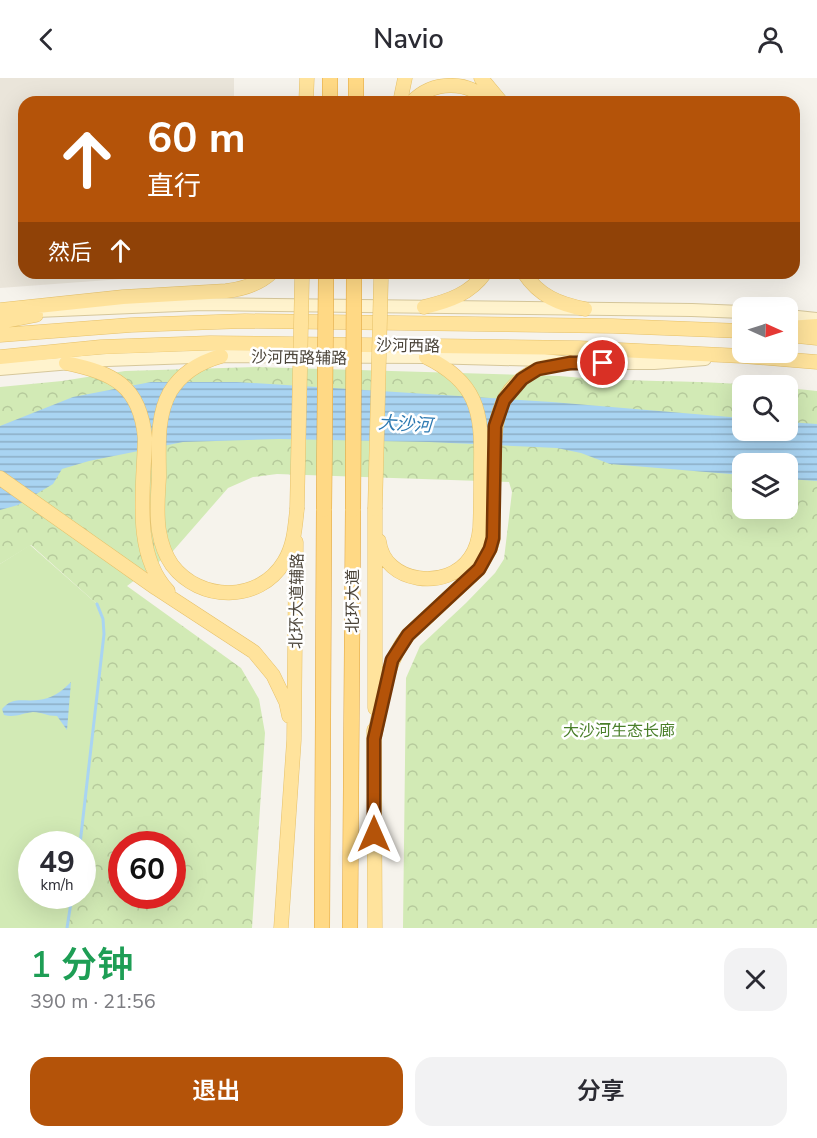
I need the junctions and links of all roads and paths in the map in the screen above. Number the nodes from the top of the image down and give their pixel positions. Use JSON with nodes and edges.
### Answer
{"nodes":[{"id":1,"x":307,"y":78,"type":"edge"},
{"id":2,"x":330,"y":78,"type":"edge"},
{"id":3,"x":356,"y":78,"type":"edge"},
{"id":4,"x":405,"y":78,"type":"edge"},
{"id":5,"x":481,"y":78,"type":"edge"},
{"id":6,"x":306,"y":96,"type":"edge"},
{"id":7,"x":330,"y":96,"type":"edge"},
{"id":8,"x":356,"y":96,"type":"edge"},
{"id":9,"x":401,"y":96,"type":"edge"},
{"id":10,"x":419,"y":96,"type":"edge"},
{"id":11,"x":480,"y":96,"type":"edge"},
{"id":12,"x":496,"y":96,"type":"edge"},
{"id":13,"x":262,"y":279,"type":"edge"},
{"id":14,"x":302,"y":279,"type":"edge"},
{"id":15,"x":326,"y":279,"type":"edge"},
{"id":16,"x":354,"y":279,"type":"edge"},
{"id":17,"x":381,"y":279,"type":"edge"},
{"id":18,"x":480,"y":279,"type":"edge"},
{"id":19,"x":529,"y":279,"type":"edge"},
{"id":20,"x":424,"y":308,"type":"junction"},
{"id":21,"x":585,"y":309,"type":"junction"},
{"id":22,"x":61,"y":311,"type":"joint"},
{"id":23,"x":732,"y":312,"type":"edge"},
{"id":24,"x":3,"y":316,"type":"edge"},
{"id":25,"x":798,"y":317,"type":"edge"},
{"id":26,"x":817,"y":319,"type":"edge"},
{"id":27,"x":817,"y":326,"type":"edge"},
{"id":28,"x":798,"y":327,"type":"edge"},
{"id":29,"x":732,"y":331,"type":"edge"},
{"id":30,"x":0,"y":335,"type":"edge"},
{"id":31,"x":798,"y":336,"type":"edge"},
{"id":32,"x":817,"y":338,"type":"edge"},
{"id":33,"x":221,"y":356,"type":"junction"},
{"id":34,"x":732,"y":356,"type":"edge"},
{"id":35,"x":0,"y":357,"type":"edge"},
{"id":36,"x":426,"y":357,"type":"junction"},
{"id":37,"x":732,"y":357,"type":"edge"},
{"id":38,"x":798,"y":360,"type":"edge"},
{"id":39,"x":817,"y":362,"type":"edge"},
{"id":40,"x":66,"y":363,"type":"junction"},
{"id":41,"x":570,"y":363,"type":"junction"},
{"id":42,"x":0,"y":369,"type":"edge"},
{"id":43,"x":0,"y":478,"type":"edge"},
{"id":44,"x":297,"y":509,"type":"junction"},
{"id":45,"x":375,"y":509,"type":"junction"},
{"id":46,"x":487,"y":528,"type":"junction"},
{"id":47,"x":184,"y":606,"type":"junction"},
{"id":48,"x":374,"y":739,"type":"junction"},
{"id":49,"x":294,"y":740,"type":"junction"},
{"id":50,"x":280,"y":928,"type":"edge"},
{"id":51,"x":322,"y":928,"type":"edge"},
{"id":52,"x":350,"y":928,"type":"edge"},
{"id":53,"x":375,"y":928,"type":"edge"}],
"edges":[{"from":1,"to":6,"type":"main road"},
{"from":2,"to":7,"type":"highway"},
{"from":3,"to":8,"type":"highway"},
{"from":4,"to":9,"type":"main road"},
{"from":5,"to":12,"type":"main road"},
{"from":10,"to":11,"type":"main road"},
{"from":13,"to":24,"type":"main road"},
{"from":14,"to":44,"type":"main road","name":"北环大道辅路","bridge":true},
{"from":15,"to":51,"type":"highway","name":"北环大道","bridge":true},
{"from":16,"to":52,"type":"highway","name":"北环大道","bridge":true},
{"from":17,"to":45,"type":"main road","bridge":true},
{"from":18,"to":20,"type":"main road"},
{"from":19,"to":21,"type":"main road"},
{"from":20,"to":21,"type":"main road"},
{"from":20,"to":22,"type":"main road"},
{"from":21,"to":23,"type":"main road"},
{"from":22,"to":24,"type":"main road"},
{"from":25,"to":26,"type":"main road"},
{"from":27,"to":28,"type":"main road"},
{"from":29,"to":30,"type":"main road","name":"沙河西路"},
{"from":31,"to":32,"type":"main road"},
{"from":33,"to":36,"type":"main road","name":"沙河西路辅路"},
{"from":33,"to":40,"type":"main road","name":"沙河西路辅路"},
{"from":33,"to":44,"type":"main road"},
{"from":34,"to":35,"type":"main road","name":"沙河西路"},
{"from":36,"to":41,"type":"main road","name":"沙河西路辅路"},
{"from":36,"to":46,"type":"main road"},
{"from":37,"to":41,"type":"main road","name":"沙河西路辅路"},
{"from":38,"to":39,"type":"main road","name":"沙河西路"},
{"from":40,"to":42,"type":"main road","name":"沙河西路辅路"},
{"from":40,"to":47,"type":"main road"},
{"from":41,"to":46,"type":"main road"},
{"from":43,"to":47,"type":"main road"},
{"from":44,"to":49,"type":"main road","name":"北环大道辅路"},
{"from":45,"to":46,"type":"main road"},
{"from":45,"to":48,"type":"main road"},
{"from":46,"to":48,"type":"main road"},
{"from":47,"to":49,"type":"main road"},
{"from":48,"to":53,"type":"main road"},
{"from":49,"to":50,"type":"main road","name":"北环大道辅路"}]}
